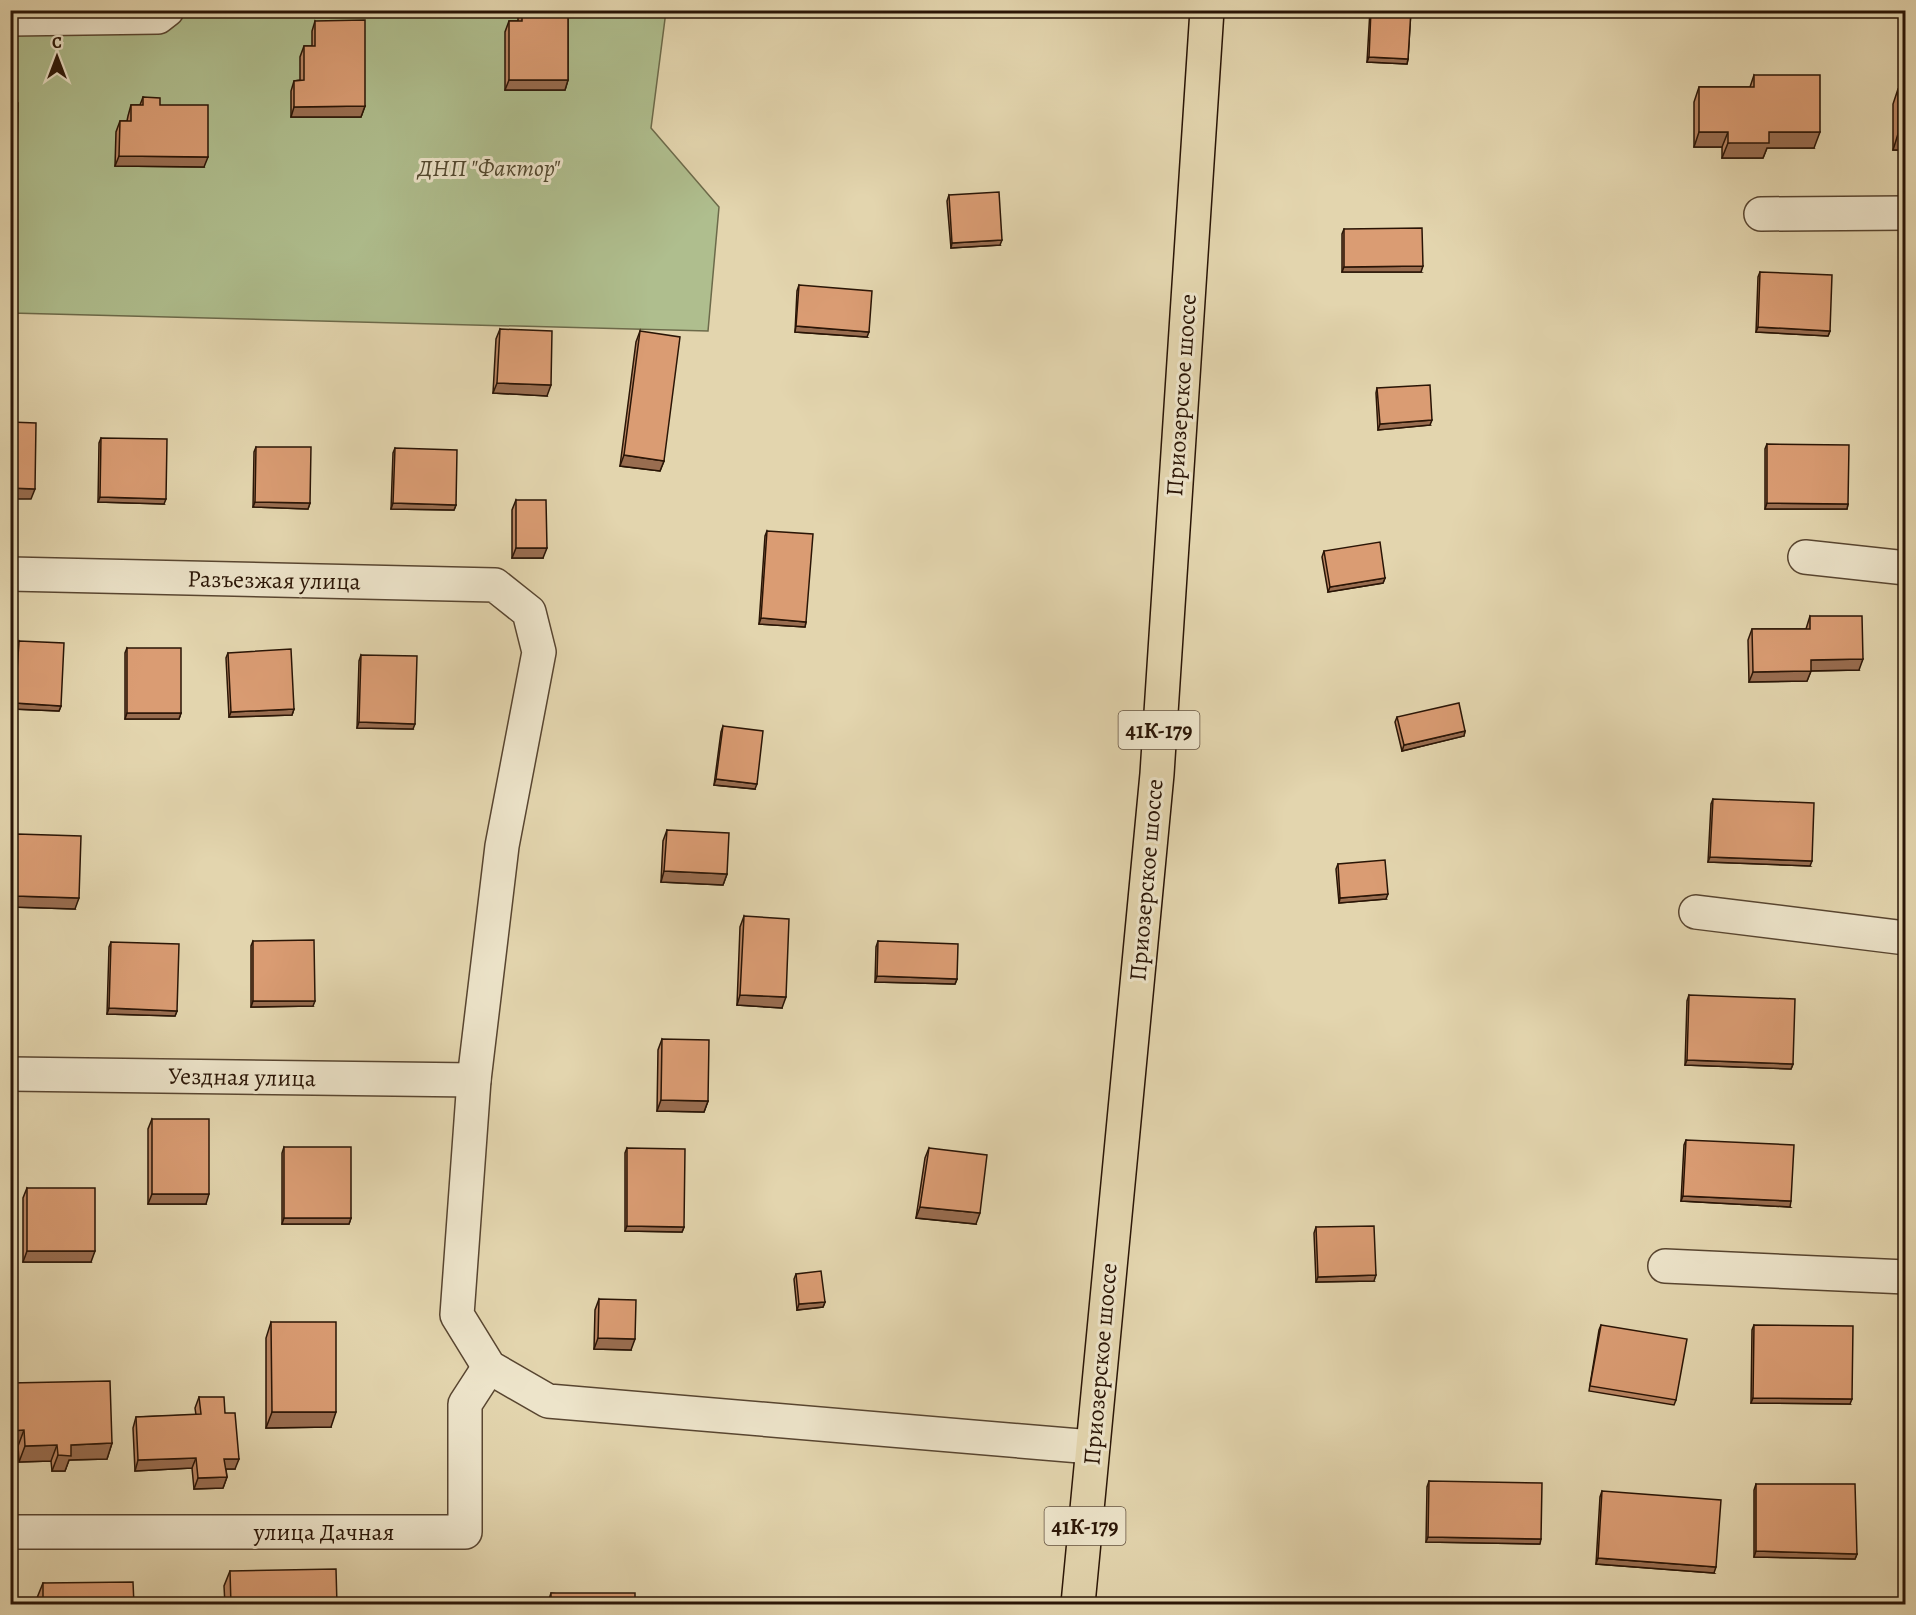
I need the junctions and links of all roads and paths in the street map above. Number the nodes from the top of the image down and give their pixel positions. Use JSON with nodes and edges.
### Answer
{"nodes":[{"id":1,"x":166,"y":10,"type":"edge"},
{"id":2,"x":1207,"y":10,"type":"edge"},
{"id":3,"x":10,"y":19,"type":"edge"},
{"id":4,"x":1905,"y":213,"type":"edge"},
{"id":5,"x":1761,"y":214,"type":"dead end"},
{"id":6,"x":1805,"y":557,"type":"dead end"},
{"id":7,"x":1905,"y":568,"type":"edge"},
{"id":8,"x":10,"y":574,"type":"edge"},
{"id":9,"x":1696,"y":912,"type":"dead end"},
{"id":10,"x":1905,"y":938,"type":"edge"},
{"id":11,"x":10,"y":1074,"type":"edge"},
{"id":12,"x":474,"y":1080,"type":"junction"},
{"id":13,"x":1665,"y":1266,"type":"dead end"},
{"id":14,"x":1905,"y":1277,"type":"edge"},
{"id":15,"x":489,"y":1367,"type":"junction"},
{"id":16,"x":1092,"y":1448,"type":"junction"},
{"id":17,"x":10,"y":1532,"type":"edge"},
{"id":18,"x":1078,"y":1605,"type":"edge"}],
"edges":[{"from":1,"to":3,"type":"street"},
{"from":2,"to":16,"type":"main road","name":"Приозерское шоссе","number":"41К-179"},
{"from":4,"to":5,"type":"street"},
{"from":6,"to":7,"type":"street"},
{"from":8,"to":12,"type":"street","name":"Разъезжая улица"},
{"from":9,"to":10,"type":"street"},
{"from":11,"to":12,"type":"street","name":"Уездная улица"},
{"from":12,"to":15,"type":"street"},
{"from":13,"to":14,"type":"street"},
{"from":15,"to":16,"type":"street"},
{"from":15,"to":17,"type":"street","name":"улица Дачная"},
{"from":16,"to":18,"type":"main road","name":"Приозерское шоссе","number":"41К-179"}]}
